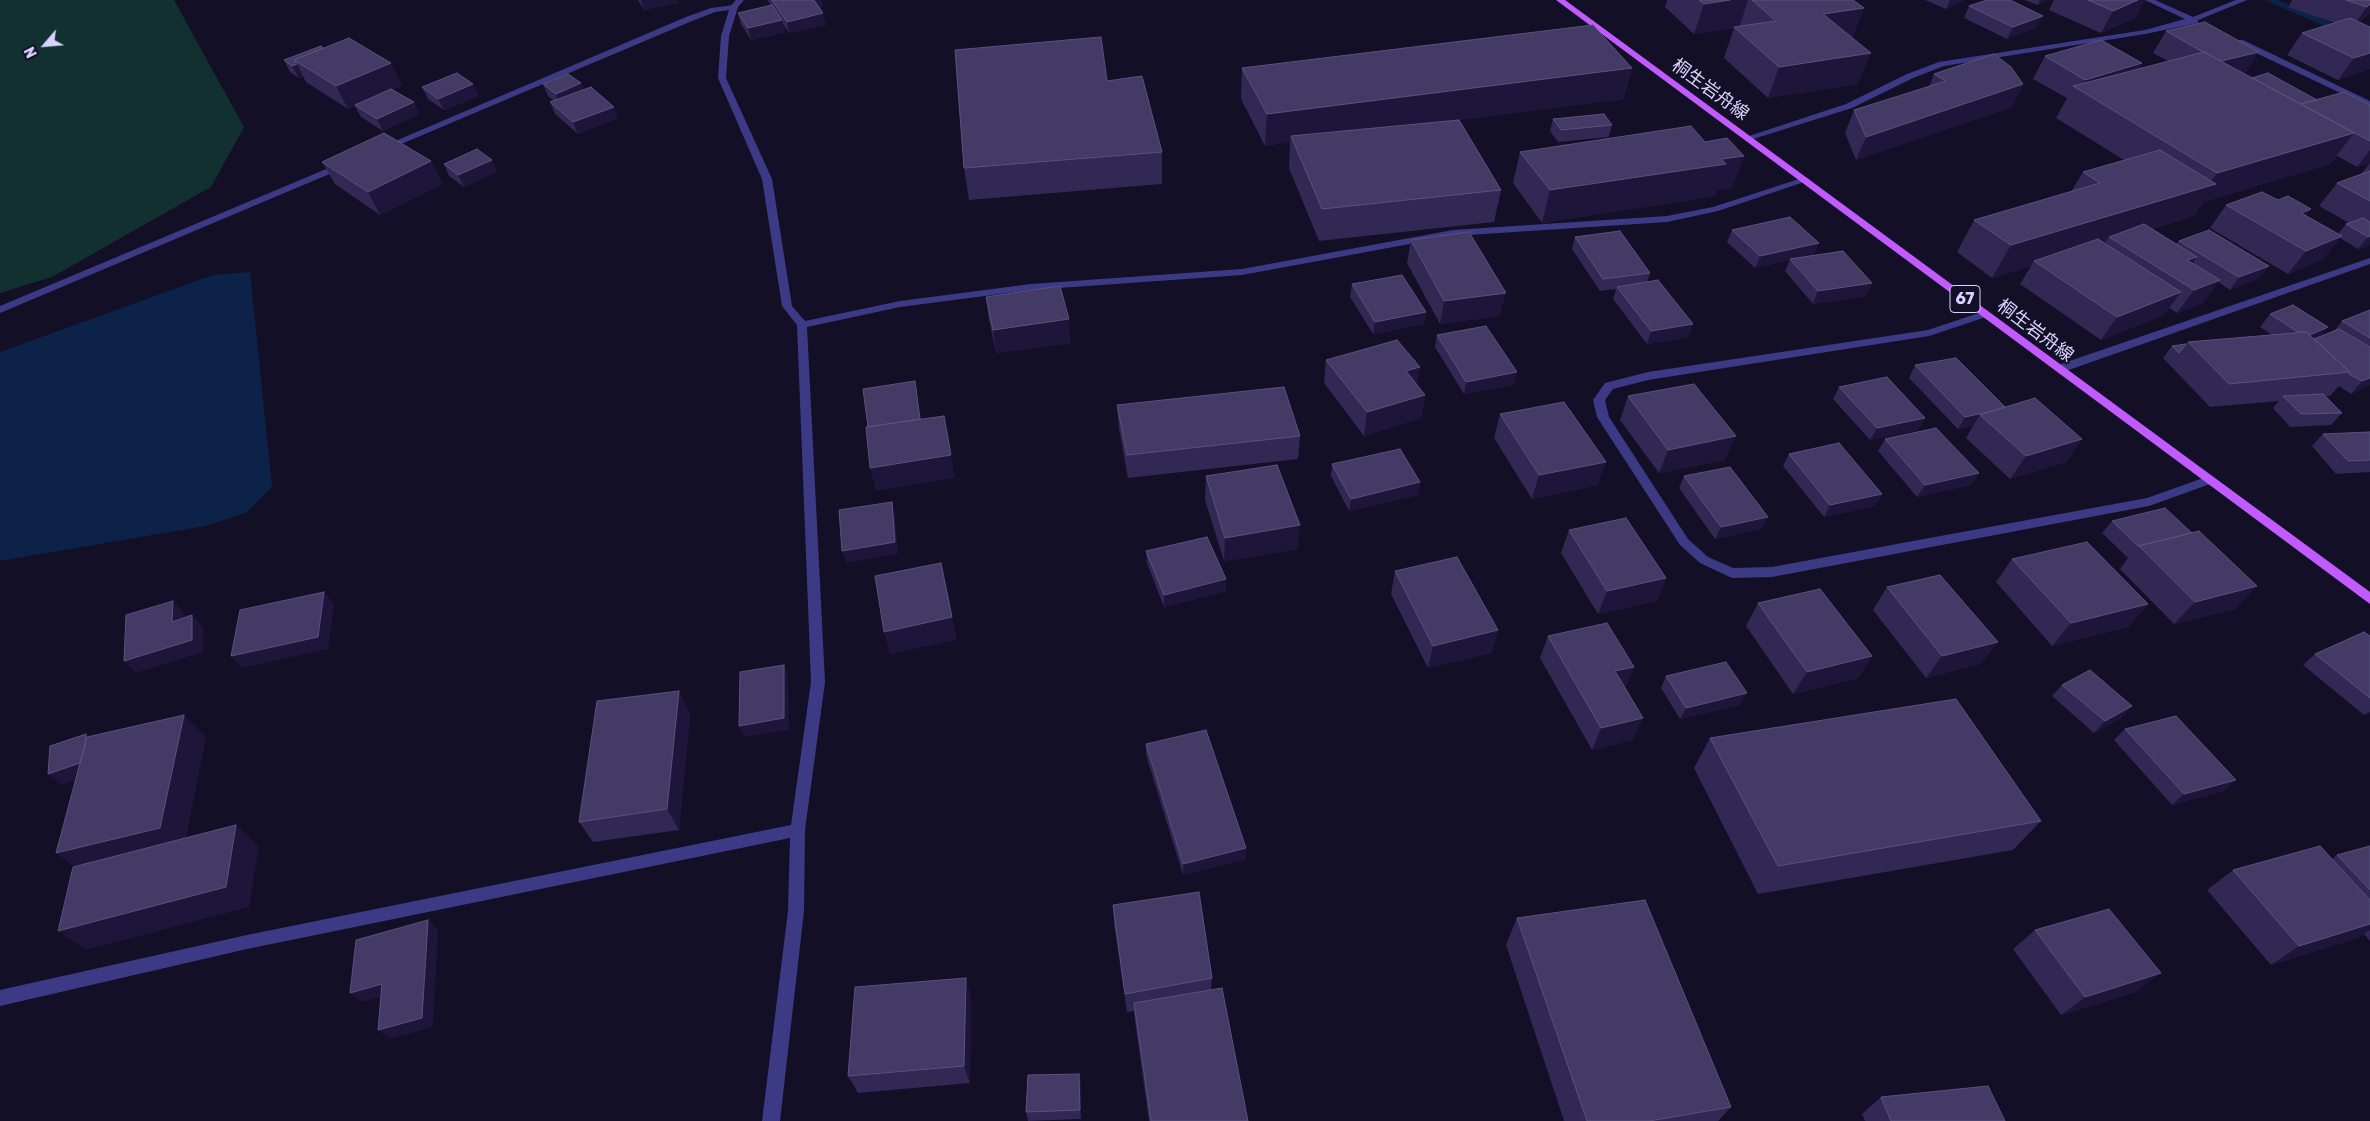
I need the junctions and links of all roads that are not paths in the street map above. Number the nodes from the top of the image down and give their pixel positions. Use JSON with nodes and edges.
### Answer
{"nodes":[{"id":1,"x":1560,"y":0,"type":"edge"},
{"id":2,"x":2149,"y":0,"type":"edge"},
{"id":3,"x":2243,"y":0,"type":"edge"},
{"id":4,"x":737,"y":4,"type":"edge"},
{"id":5,"x":2192,"y":20,"type":"junction"},
{"id":6,"x":2201,"y":24,"type":"edge"},
{"id":7,"x":2228,"y":36,"type":"edge"},
{"id":8,"x":2370,"y":104,"type":"edge"},
{"id":9,"x":1747,"y":138,"type":"junction"},
{"id":10,"x":374,"y":152,"type":"edge"},
{"id":11,"x":355,"y":160,"type":"edge"},
{"id":12,"x":1805,"y":180,"type":"junction"},
{"id":13,"x":2370,"y":261,"type":"edge"},
{"id":14,"x":0,"y":310,"type":"edge"},
{"id":15,"x":1986,"y":314,"type":"junction"},
{"id":16,"x":802,"y":325,"type":"junction"},
{"id":17,"x":2059,"y":369,"type":"junction"},
{"id":18,"x":2209,"y":480,"type":"junction"},
{"id":19,"x":2370,"y":599,"type":"edge"},
{"id":20,"x":798,"y":830,"type":"junction"},
{"id":21,"x":0,"y":998,"type":"edge"},
{"id":22,"x":771,"y":1121,"type":"edge"}],
"edges":[{"from":1,"to":9,"type":"main road","name":"桐生岩舟線","number":"67"},
{"from":2,"to":5,"type":"street"},
{"from":3,"to":5,"type":"street"},
{"from":4,"to":10,"type":"street"},
{"from":4,"to":16,"type":"street"},
{"from":5,"to":6,"type":"street"},
{"from":5,"to":9,"type":"street"},
{"from":7,"to":8,"type":"street"},
{"from":9,"to":12,"type":"main road","name":"桐生岩舟線","number":"67"},
{"from":11,"to":14,"type":"street"},
{"from":12,"to":15,"type":"main road","name":"桐生岩舟線","number":"67"},
{"from":12,"to":16,"type":"street"},
{"from":13,"to":17,"type":"street"},
{"from":15,"to":17,"type":"main road","name":"桐生岩舟線","number":"67"},
{"from":15,"to":18,"type":"street"},
{"from":16,"to":20,"type":"street"},
{"from":17,"to":18,"type":"main road","name":"桐生岩舟線","number":"67"},
{"from":18,"to":19,"type":"main road","name":"桐生岩舟線","number":"67"},
{"from":20,"to":21,"type":"street"},
{"from":20,"to":22,"type":"street"}]}
